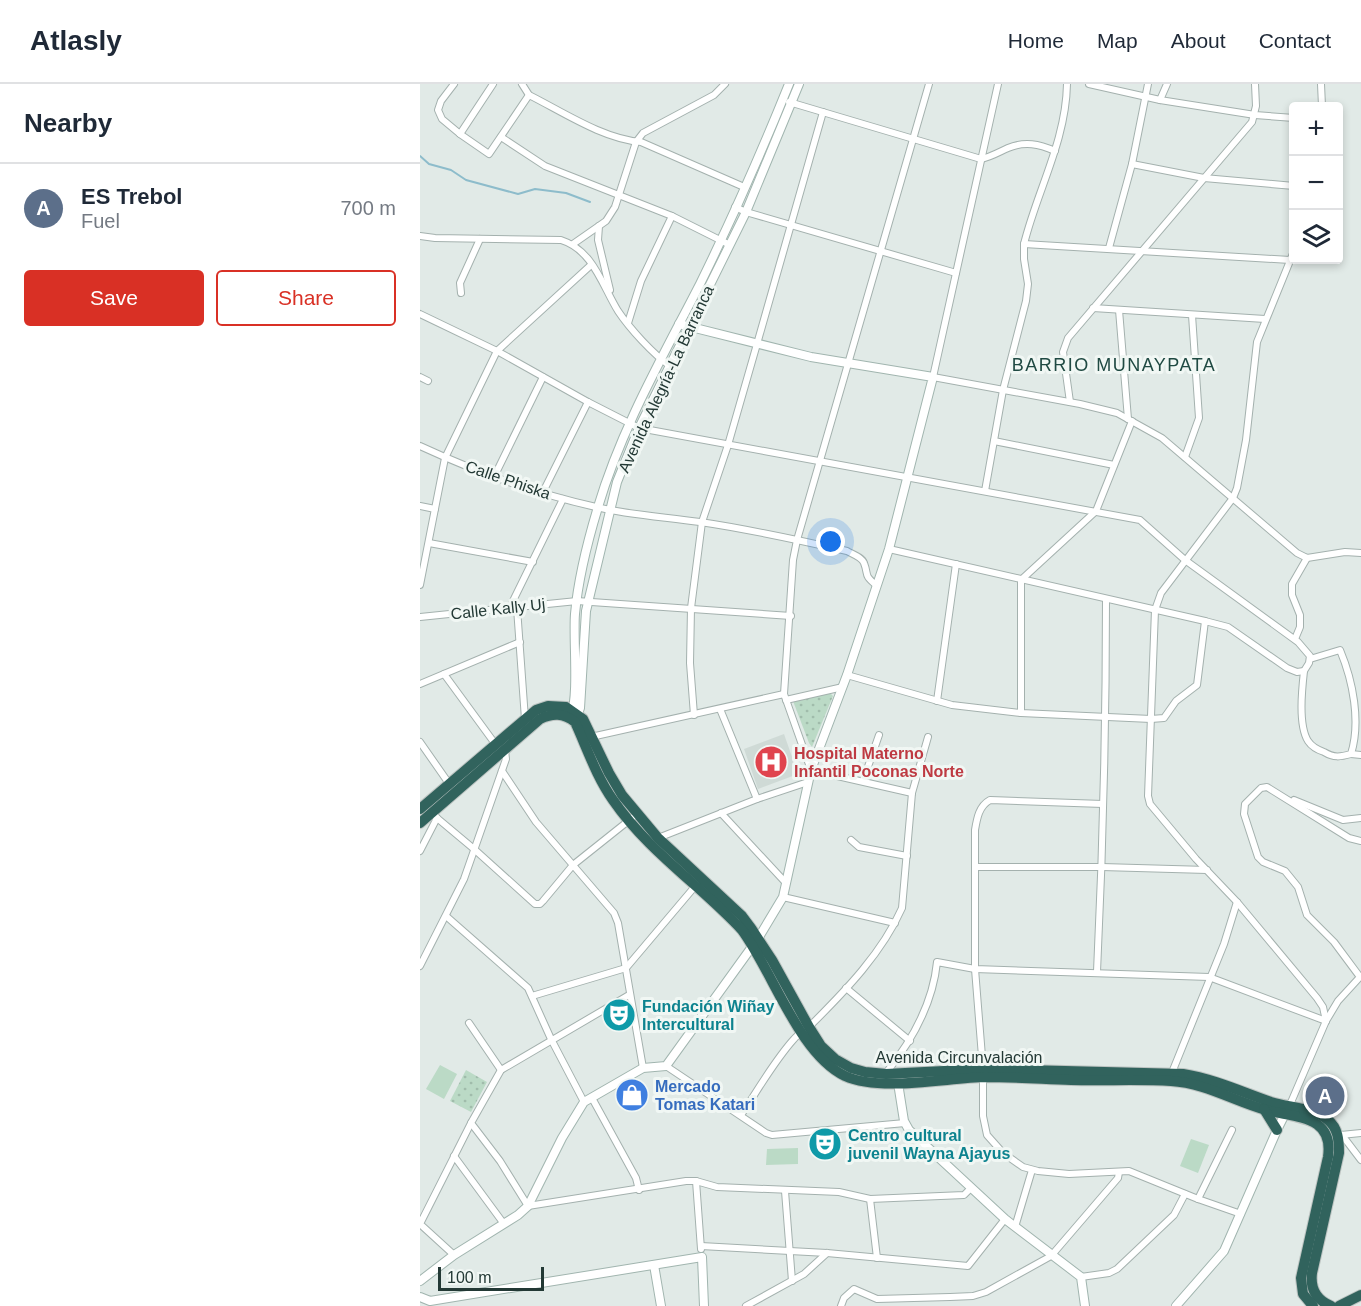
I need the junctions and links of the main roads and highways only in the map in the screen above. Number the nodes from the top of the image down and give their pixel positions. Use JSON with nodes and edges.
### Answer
{"nodes":[{"id":1,"x":500,"y":746,"type":"junction"},
{"id":2,"x":420,"y":809,"type":"edge"},
{"id":3,"x":633,"y":817,"type":"junction"},
{"id":4,"x":420,"y":824,"type":"edge"},
{"id":5,"x":698,"y":883,"type":"junction"},
{"id":6,"x":805,"y":1030,"type":"junction"},
{"id":7,"x":1171,"y":1077,"type":"junction"},
{"id":8,"x":898,"y":1078,"type":"junction"},
{"id":9,"x":1264,"y":1109,"type":"junction"},
{"id":10,"x":1287,"y":1111,"type":"junction"},
{"id":11,"x":1326,"y":1124,"type":"junction"},
{"id":12,"x":1277,"y":1130,"type":"road end"},
{"id":13,"x":1324,"y":1204,"type":"junction"},
{"id":14,"x":1361,"y":1295,"type":"edge"},
{"id":15,"x":1313,"y":1306,"type":"edge"},
{"id":16,"x":1330,"y":1306,"type":"edge"},
{"id":17,"x":1339,"y":1306,"type":"edge"}],
"edges":[{"from":1,"to":2,"type":"highway"},
{"from":1,"to":3,"type":"highway","name":"Avenida Circunvalación"},
{"from":1,"to":4,"type":"highway"},
{"from":3,"to":5,"type":"highway","name":"Avenida Circunvalación"},
{"from":3,"to":5,"type":"highway","name":"Avenida Circunvalación"},
{"from":5,"to":6,"type":"highway","name":"Avenida Circunvalación"},
{"from":6,"to":8,"type":"highway","name":"Avenida Circunvalación"},
{"from":6,"to":8,"type":"highway","name":"Avenida Circunvalación"},
{"from":7,"to":8,"type":"highway","name":"Avenida Circunvalación"},
{"from":7,"to":9,"type":"highway","name":"Avenida Circunvalación"},
{"from":7,"to":10,"type":"highway","name":"Avenida Circunvalación"},
{"from":9,"to":10,"type":"highway","name":"Avenida Circunvalación"},
{"from":9,"to":12,"type":"highway"},
{"from":10,"to":11,"type":"highway","name":"Avenida Circunvalación"},
{"from":11,"to":13,"type":"highway"},
{"from":11,"to":13,"type":"highway"},
{"from":13,"to":15,"type":"highway"},
{"from":13,"to":16,"type":"highway"},
{"from":14,"to":17,"type":"highway"}]}
